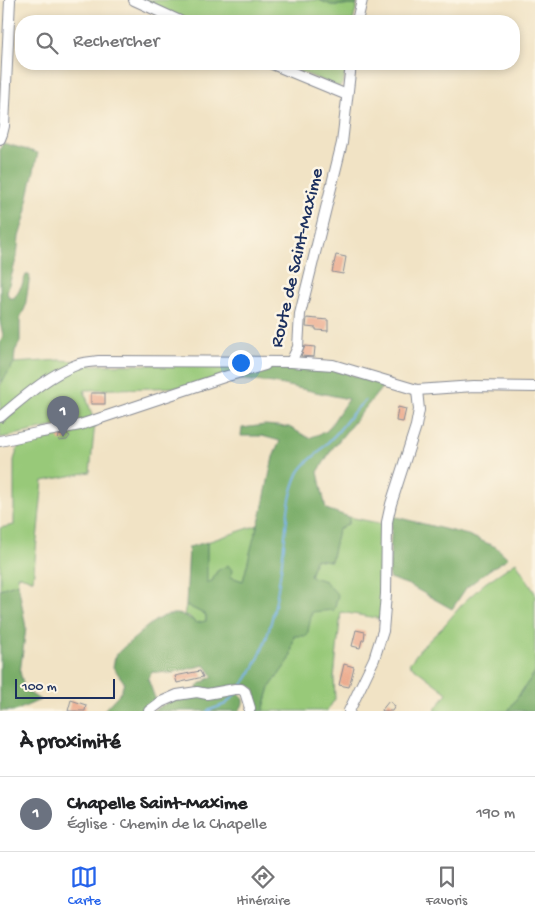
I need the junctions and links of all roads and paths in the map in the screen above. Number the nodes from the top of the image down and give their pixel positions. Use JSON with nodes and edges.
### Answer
{"nodes":[{"id":1,"x":10,"y":0,"type":"edge"},
{"id":2,"x":134,"y":0,"type":"edge"},
{"id":3,"x":362,"y":0,"type":"edge"},
{"id":4,"x":5,"y":13,"type":"edge"},
{"id":5,"x":167,"y":15,"type":"edge"},
{"id":6,"x":358,"y":15,"type":"edge"},
{"id":7,"x":287,"y":70,"type":"edge"},
{"id":8,"x":350,"y":70,"type":"edge"},
{"id":9,"x":348,"y":95,"type":"junction"},
{"id":10,"x":0,"y":139,"type":"edge"},
{"id":11,"x":276,"y":362,"type":"junction"},
{"id":12,"x":291,"y":362,"type":"junction"},
{"id":13,"x":535,"y":387,"type":"edge"},
{"id":14,"x":416,"y":390,"type":"junction"},
{"id":15,"x":0,"y":417,"type":"edge"},
{"id":16,"x":0,"y":441,"type":"edge"},
{"id":17,"x":247,"y":709,"type":"edge"},
{"id":18,"x":149,"y":711,"type":"edge"},
{"id":19,"x":349,"y":711,"type":"edge"}],
"edges":[{"from":1,"to":4,"type":"street"},
{"from":2,"to":5,"type":"street"},
{"from":3,"to":6,"type":"street"},
{"from":4,"to":10,"type":"street"},
{"from":7,"to":9,"type":"street"},
{"from":8,"to":9,"type":"street","name":"Route de Saint-Maxime"},
{"from":9,"to":12,"type":"street","name":"Route de Saint-Maxime"},
{"from":11,"to":12,"type":"street","name":"Route de Saint-Maxime"},
{"from":11,"to":15,"type":"street","name":"Route de Saint-Maxime"},
{"from":11,"to":16,"type":"street"},
{"from":12,"to":14,"type":"street"},
{"from":13,"to":14,"type":"street"},
{"from":14,"to":19,"type":"street"},
{"from":17,"to":18,"type":"street"}]}
